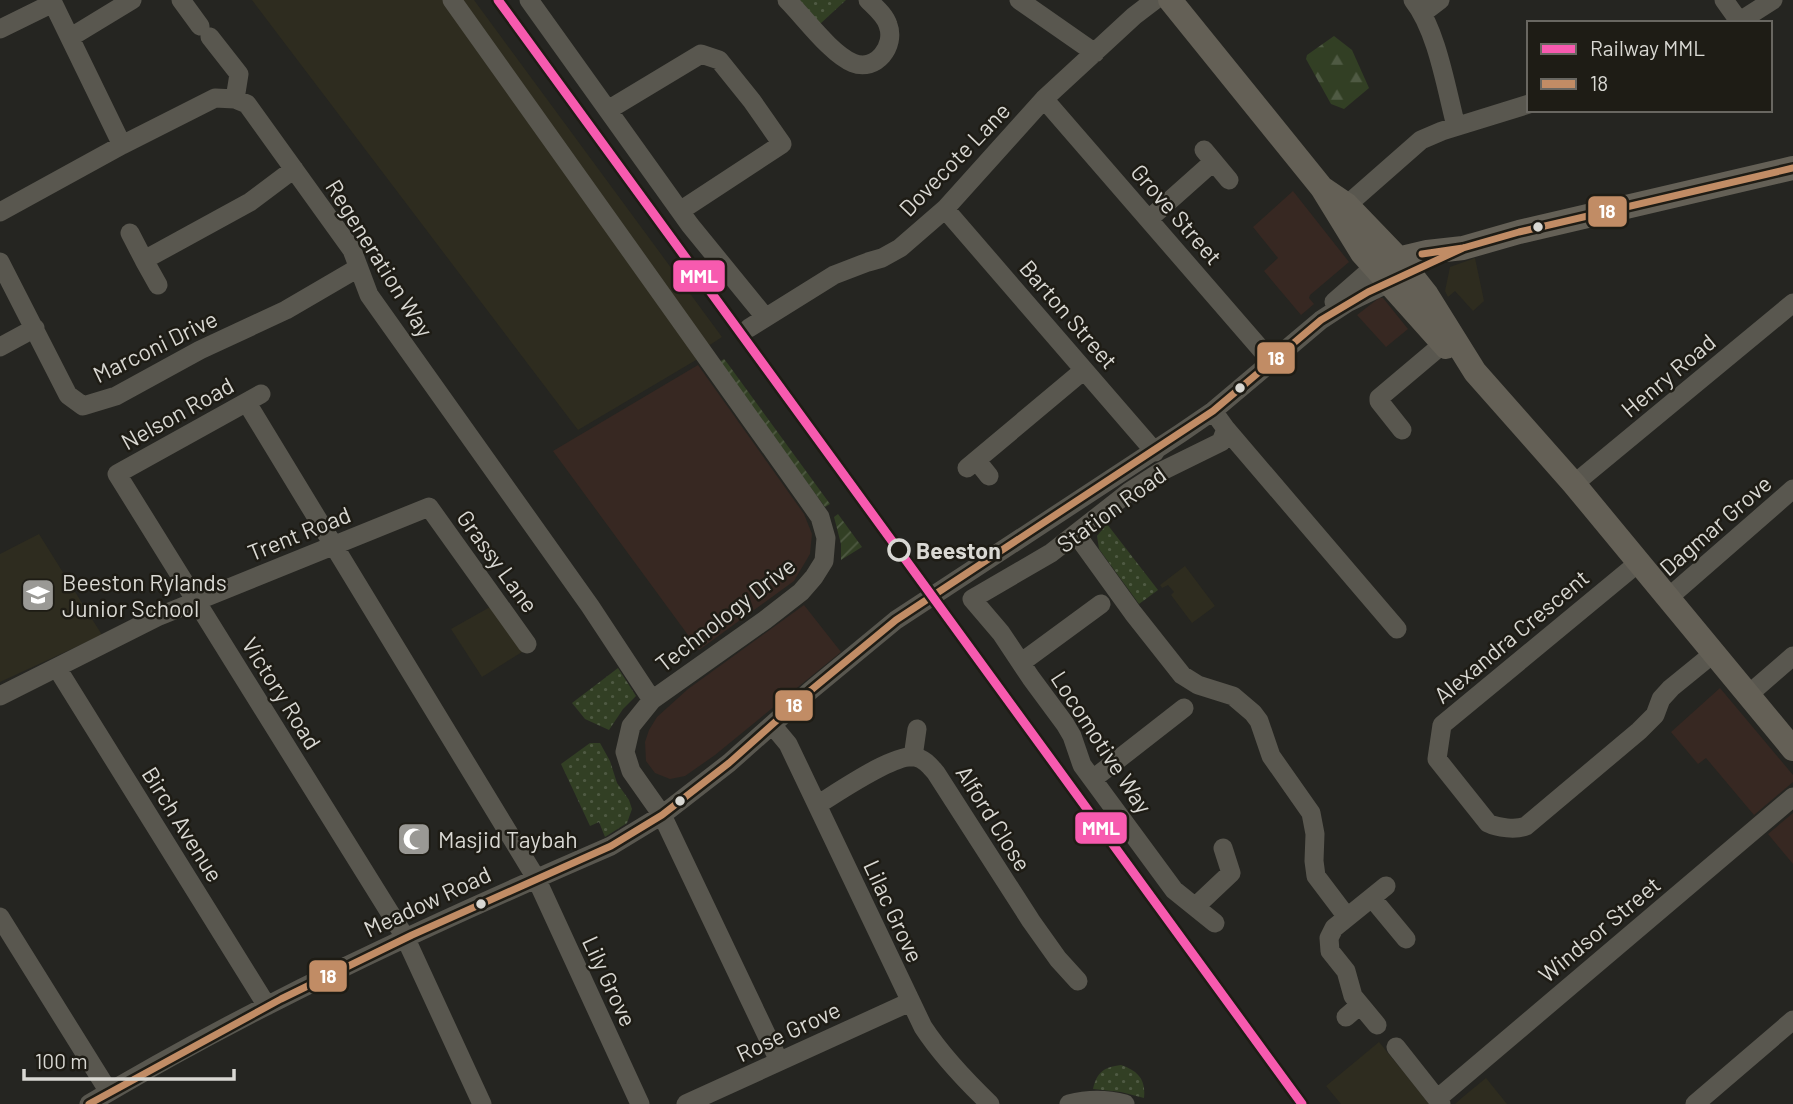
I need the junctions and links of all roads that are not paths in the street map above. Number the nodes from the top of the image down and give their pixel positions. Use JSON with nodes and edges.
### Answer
{"nodes":[{"id":1,"x":132,"y":0,"type":"edge"},
{"id":2,"x":181,"y":0,"type":"edge"},
{"id":3,"x":452,"y":0,"type":"edge"},
{"id":4,"x":787,"y":0,"type":"edge"},
{"id":5,"x":868,"y":0,"type":"edge"},
{"id":6,"x":1019,"y":0,"type":"edge"},
{"id":7,"x":1155,"y":0,"type":"edge"},
{"id":8,"x":1170,"y":0,"type":"edge"},
{"id":9,"x":1440,"y":0,"type":"edge"},
{"id":10,"x":1724,"y":0,"type":"edge"},
{"id":11,"x":1773,"y":0,"type":"edge"},
{"id":12,"x":538,"y":3,"type":"edge"},
{"id":13,"x":1418,"y":6,"type":"edge"},
{"id":14,"x":1737,"y":21,"type":"edge"},
{"id":15,"x":1740,"y":21,"type":"edge"},
{"id":16,"x":0,"y":29,"type":"edge"},
{"id":17,"x":71,"y":37,"type":"junction"},
{"id":18,"x":1095,"y":53,"type":"junction"},
{"id":19,"x":234,"y":99,"type":"junction"},
{"id":20,"x":1044,"y":99,"type":"junction"},
{"id":21,"x":1527,"y":105,"type":"edge"},
{"id":22,"x":608,"y":110,"type":"junction"},
{"id":23,"x":1456,"y":126,"type":"junction"},
{"id":24,"x":122,"y":145,"type":"junction"},
{"id":25,"x":1793,"y":168,"type":"edge"},
{"id":26,"x":294,"y":169,"type":"junction"},
{"id":27,"x":1229,"y":180,"type":"dead end"},
{"id":28,"x":1322,"y":188,"type":"junction"},
{"id":29,"x":1347,"y":205,"type":"junction"},
{"id":30,"x":945,"y":209,"type":"junction"},
{"id":31,"x":680,"y":211,"type":"junction"},
{"id":32,"x":0,"y":212,"type":"edge"},
{"id":33,"x":1149,"y":219,"type":"junction"},
{"id":34,"x":130,"y":233,"type":"dead end"},
{"id":35,"x":144,"y":260,"type":"junction"},
{"id":36,"x":0,"y":262,"type":"edge"},
{"id":37,"x":1404,"y":265,"type":"junction"},
{"id":38,"x":358,"y":268,"type":"junction"},
{"id":39,"x":1381,"y":275,"type":"junction"},
{"id":40,"x":158,"y":285,"type":"dead end"},
{"id":41,"x":1793,"y":303,"type":"edge"},
{"id":42,"x":765,"y":317,"type":"junction"},
{"id":43,"x":36,"y":328,"type":"junction"},
{"id":44,"x":749,"y":328,"type":"dead end"},
{"id":45,"x":1443,"y":344,"type":"junction"},
{"id":46,"x":0,"y":347,"type":"edge"},
{"id":47,"x":1272,"y":362,"type":"junction"},
{"id":48,"x":1084,"y":370,"type":"junction"},
{"id":49,"x":1475,"y":372,"type":"junction"},
{"id":50,"x":254,"y":398,"type":"joint"},
{"id":51,"x":1213,"y":411,"type":"junction"},
{"id":52,"x":1226,"y":429,"type":"junction"},
{"id":53,"x":1402,"y":430,"type":"dead end"},
{"id":54,"x":1154,"y":452,"type":"junction"},
{"id":55,"x":978,"y":468,"type":"dead end"},
{"id":56,"x":117,"y":474,"type":"joint"},
{"id":57,"x":1574,"y":484,"type":"junction"},
{"id":58,"x":1793,"y":489,"type":"edge"},
{"id":59,"x":429,"y":507,"type":"joint"},
{"id":60,"x":1076,"y":534,"type":"junction"},
{"id":61,"x":335,"y":545,"type":"junction"},
{"id":62,"x":1638,"y":563,"type":"junction"},
{"id":63,"x":1668,"y":598,"type":"junction"},
{"id":64,"x":972,"y":599,"type":"joint"},
{"id":65,"x":196,"y":601,"type":"junction"},
{"id":66,"x":1101,"y":604,"type":"dead end"},
{"id":67,"x":1396,"y":629,"type":"dead end"},
{"id":68,"x":527,"y":644,"type":"dead end"},
{"id":69,"x":1714,"y":653,"type":"junction"},
{"id":70,"x":1793,"y":656,"type":"edge"},
{"id":71,"x":1021,"y":662,"type":"junction"},
{"id":72,"x":57,"y":668,"type":"junction"},
{"id":73,"x":1748,"y":695,"type":"junction"},
{"id":74,"x":0,"y":696,"type":"edge"},
{"id":75,"x":652,"y":700,"type":"junction"},
{"id":76,"x":1184,"y":708,"type":"dead end"},
{"id":77,"x":773,"y":726,"type":"junction"},
{"id":78,"x":917,"y":729,"type":"dead end"},
{"id":79,"x":1793,"y":748,"type":"edge"},
{"id":80,"x":914,"y":757,"type":"junction"},
{"id":81,"x":1093,"y":779,"type":"junction"},
{"id":82,"x":1793,"y":797,"type":"edge"},
{"id":83,"x":817,"y":805,"type":"junction"},
{"id":84,"x":662,"y":815,"type":"junction"},
{"id":85,"x":1223,"y":848,"type":"dead end"},
{"id":86,"x":536,"y":878,"type":"junction"},
{"id":87,"x":1195,"y":907,"type":"junction"},
{"id":88,"x":0,"y":917,"type":"edge"},
{"id":89,"x":1347,"y":917,"type":"junction"},
{"id":90,"x":1214,"y":923,"type":"dead end"},
{"id":91,"x":405,"y":937,"type":"junction"},
{"id":92,"x":1406,"y":939,"type":"dead end"},
{"id":93,"x":1065,"y":976,"type":"dead end"},
{"id":94,"x":910,"y":1002,"type":"junction"},
{"id":95,"x":267,"y":1006,"type":"junction"},
{"id":96,"x":1793,"y":1020,"type":"edge"},
{"id":97,"x":1377,"y":1025,"type":"dead end"},
{"id":98,"x":1396,"y":1047,"type":"dead end"},
{"id":99,"x":779,"y":1062,"type":"junction"},
{"id":100,"x":109,"y":1092,"type":"junction"},
{"id":101,"x":1439,"y":1102,"type":"edge"},
{"id":102,"x":89,"y":1104,"type":"edge"},
{"id":103,"x":482,"y":1104,"type":"edge"},
{"id":104,"x":640,"y":1104,"type":"edge"},
{"id":105,"x":686,"y":1104,"type":"edge"},
{"id":106,"x":990,"y":1104,"type":"edge"},
{"id":107,"x":1069,"y":1104,"type":"edge"},
{"id":108,"x":1125,"y":1104,"type":"edge"},
{"id":109,"x":1695,"y":1104,"type":"edge"}],
"edges":[{"from":1,"to":17,"type":"street"},
{"from":2,"to":19,"type":"street"},
{"from":3,"to":75,"type":"street","name":"Technology Drive"},
{"from":4,"to":5,"type":"street"},
{"from":6,"to":18,"type":"street"},
{"from":7,"to":18,"type":"street","name":"Dovecote Lane"},
{"from":8,"to":28,"type":"main road"},
{"from":9,"to":13,"type":"street"},
{"from":10,"to":14,"type":"street"},
{"from":11,"to":15,"type":"street"},
{"from":12,"to":22,"type":"street"},
{"from":13,"to":23,"type":"street"},
{"from":16,"to":17,"type":"street"},
{"from":17,"to":24,"type":"street"},
{"from":18,"to":20,"type":"street","name":"Dovecote Lane"},
{"from":19,"to":24,"type":"street"},
{"from":19,"to":26,"type":"street","name":"Regeneration Way"},
{"from":20,"to":30,"type":"street","name":"Dovecote Lane"},
{"from":20,"to":33,"type":"street","name":"Grove Street"},
{"from":21,"to":23,"type":"street"},
{"from":22,"to":31,"type":"street"},
{"from":22,"to":31,"type":"street"},
{"from":23,"to":29,"type":"street"},
{"from":24,"to":32,"type":"street"},
{"from":25,"to":37,"type":"main road","name":"Station Road"},
{"from":26,"to":35,"type":"street"},
{"from":26,"to":38,"type":"street","name":"Regeneration Way"},
{"from":27,"to":33,"type":"street"},
{"from":28,"to":29,"type":"main road"},
{"from":28,"to":39,"type":"main road"},
{"from":29,"to":37,"type":"main road"},
{"from":30,"to":42,"type":"street","name":"Dovecote Lane"},
{"from":30,"to":48,"type":"street","name":"Barton Street"},
{"from":31,"to":42,"type":"street"},
{"from":33,"to":47,"type":"street","name":"Grove Street"},
{"from":34,"to":35,"type":"street"},
{"from":35,"to":40,"type":"street"},
{"from":36,"to":43,"type":"street","name":"Marconi Drive"},
{"from":37,"to":39,"type":"main road","name":"Station Road"},
{"from":37,"to":49,"type":"main road"},
{"from":38,"to":43,"type":"street","name":"Marconi Drive"},
{"from":38,"to":75,"type":"street","name":"Regeneration Way"},
{"from":39,"to":45,"type":"main road"},
{"from":39,"to":47,"type":"street","name":"Station Road"},
{"from":41,"to":57,"type":"street","name":"Henry Road"},
{"from":42,"to":44,"type":"street","name":"Dovecote Lane"},
{"from":43,"to":46,"type":"street"},
{"from":45,"to":49,"type":"main road"},
{"from":45,"to":53,"type":"street"},
{"from":47,"to":51,"type":"street","name":"Station Road"},
{"from":48,"to":54,"type":"street","name":"Barton Street"},
{"from":48,"to":55,"type":"street"},
{"from":49,"to":57,"type":"main road"},
{"from":50,"to":56,"type":"street","name":"Nelson Road"},
{"from":50,"to":61,"type":"street","name":"Lily Grove"},
{"from":51,"to":52,"type":"street"},
{"from":51,"to":54,"type":"street","name":"Station Road"},
{"from":52,"to":60,"type":"street","name":"Station Road"},
{"from":52,"to":67,"type":"street"},
{"from":54,"to":77,"type":"street","name":"Station Road"},
{"from":56,"to":65,"type":"street","name":"Victory Road"},
{"from":57,"to":62,"type":"main road"},
{"from":58,"to":63,"type":"street","name":"Dagmar Grove"},
{"from":59,"to":61,"type":"street","name":"Trent Road"},
{"from":59,"to":68,"type":"street","name":"Grassy Lane"},
{"from":60,"to":64,"type":"street","name":"Station Road"},
{"from":60,"to":89,"type":"street"},
{"from":61,"to":65,"type":"street","name":"Trent Road"},
{"from":61,"to":86,"type":"street","name":"Lily Grove"},
{"from":62,"to":63,"type":"main road"},
{"from":62,"to":69,"type":"street","name":"Alexandra Crescent"},
{"from":63,"to":69,"type":"main road"},
{"from":64,"to":71,"type":"street","name":"Locomotive Way"},
{"from":65,"to":72,"type":"street","name":"Trent Road"},
{"from":65,"to":91,"type":"street","name":"Victory Road"},
{"from":66,"to":71,"type":"street"},
{"from":69,"to":73,"type":"main road"},
{"from":70,"to":73,"type":"street"},
{"from":71,"to":81,"type":"street","name":"Locomotive Way"},
{"from":72,"to":74,"type":"street","name":"Trent Road"},
{"from":72,"to":95,"type":"street","name":"Birch Avenue"},
{"from":73,"to":79,"type":"main road"},
{"from":75,"to":84,"type":"street","name":"Technology Drive"},
{"from":76,"to":81,"type":"street"},
{"from":77,"to":83,"type":"street","name":"Lilac Grove"},
{"from":77,"to":84,"type":"street","name":"Meadow Road"},
{"from":78,"to":80,"type":"street"},
{"from":80,"to":83,"type":"street"},
{"from":80,"to":93,"type":"street","name":"Alford Close"},
{"from":81,"to":87,"type":"street","name":"Locomotive Way"},
{"from":82,"to":101,"type":"street","name":"Windsor Street"},
{"from":83,"to":94,"type":"street","name":"Lilac Grove"},
{"from":84,"to":86,"type":"street","name":"Meadow Road"},
{"from":84,"to":99,"type":"street","name":"Technology Drive"},
{"from":85,"to":87,"type":"street"},
{"from":86,"to":91,"type":"street","name":"Meadow Road"},
{"from":86,"to":104,"type":"street","name":"Lily Grove"},
{"from":87,"to":90,"type":"street","name":"Locomotive Way"},
{"from":88,"to":100,"type":"street"},
{"from":89,"to":92,"type":"street"},
{"from":89,"to":97,"type":"street"},
{"from":91,"to":95,"type":"street","name":"Meadow Road"},
{"from":91,"to":103,"type":"street","name":"Victory Road"},
{"from":94,"to":99,"type":"street","name":"Rose Grove"},
{"from":94,"to":106,"type":"street","name":"Lilac Grove"},
{"from":95,"to":100,"type":"street","name":"Meadow Road"},
{"from":96,"to":109,"type":"street"},
{"from":98,"to":101,"type":"street"},
{"from":99,"to":105,"type":"street","name":"Rose Grove"},
{"from":100,"to":102,"type":"street","name":"Meadow Road"},
{"from":107,"to":108,"type":"street"}]}
